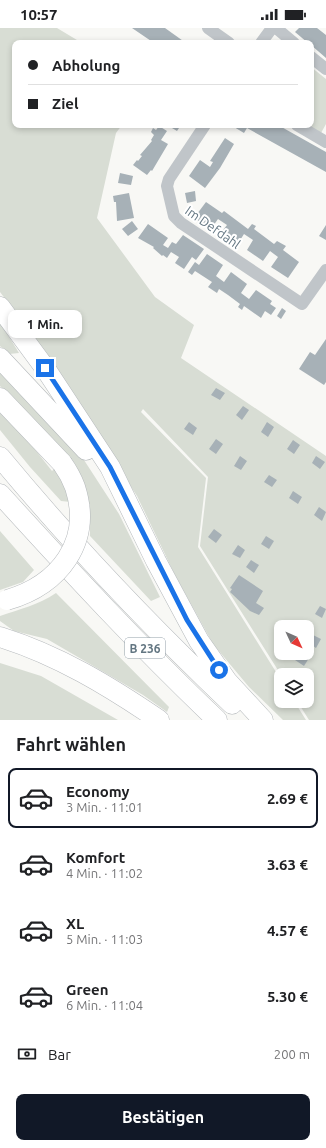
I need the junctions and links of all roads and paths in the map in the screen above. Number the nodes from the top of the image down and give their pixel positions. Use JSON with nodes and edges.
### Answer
{"nodes":[{"id":1,"x":208,"y":28,"type":"edge"},
{"id":2,"x":272,"y":28,"type":"edge"},
{"id":3,"x":276,"y":28,"type":"edge"},
{"id":4,"x":225,"y":40,"type":"edge"},
{"id":5,"x":263,"y":40,"type":"edge"},
{"id":6,"x":290,"y":40,"type":"edge"},
{"id":7,"x":314,"y":59,"type":"edge"},
{"id":8,"x":326,"y":69,"type":"edge"},
{"id":9,"x":203,"y":128,"type":"edge"},
{"id":10,"x":302,"y":128,"type":"edge"},
{"id":11,"x":326,"y":142,"type":"edge"},
{"id":12,"x":326,"y":270,"type":"edge"},
{"id":13,"x":0,"y":307,"type":"edge"},
{"id":14,"x":0,"y":358,"type":"edge"},
{"id":15,"x":0,"y":398,"type":"edge"},
{"id":16,"x":0,"y":457,"type":"edge"},
{"id":17,"x":0,"y":494,"type":"edge"},
{"id":18,"x":130,"y":509,"type":"junction"},
{"id":19,"x":4,"y":601,"type":"edge"},
{"id":20,"x":0,"y":637,"type":"edge"},
{"id":21,"x":159,"y":720,"type":"edge"},
{"id":22,"x":217,"y":720,"type":"edge"},
{"id":23,"x":250,"y":720,"type":"edge"},
{"id":24,"x":263,"y":720,"type":"edge"}],
"edges":[{"from":1,"to":4,"type":"street"},
{"from":2,"to":5,"type":"street"},
{"from":3,"to":6,"type":"street"},
{"from":7,"to":8,"type":"street"},
{"from":9,"to":12,"type":"street","name":"Im Defdahl"},
{"from":10,"to":11,"type":"street"},
{"from":13,"to":18,"type":"highway"},
{"from":14,"to":18,"type":"highway"},
{"from":15,"to":19,"type":"highway","bridge":true},
{"from":16,"to":23,"type":"highway","number":"B 236"},
{"from":17,"to":22,"type":"highway","number":"B 236"},
{"from":18,"to":24,"type":"highway"},
{"from":20,"to":21,"type":"highway"}]}
